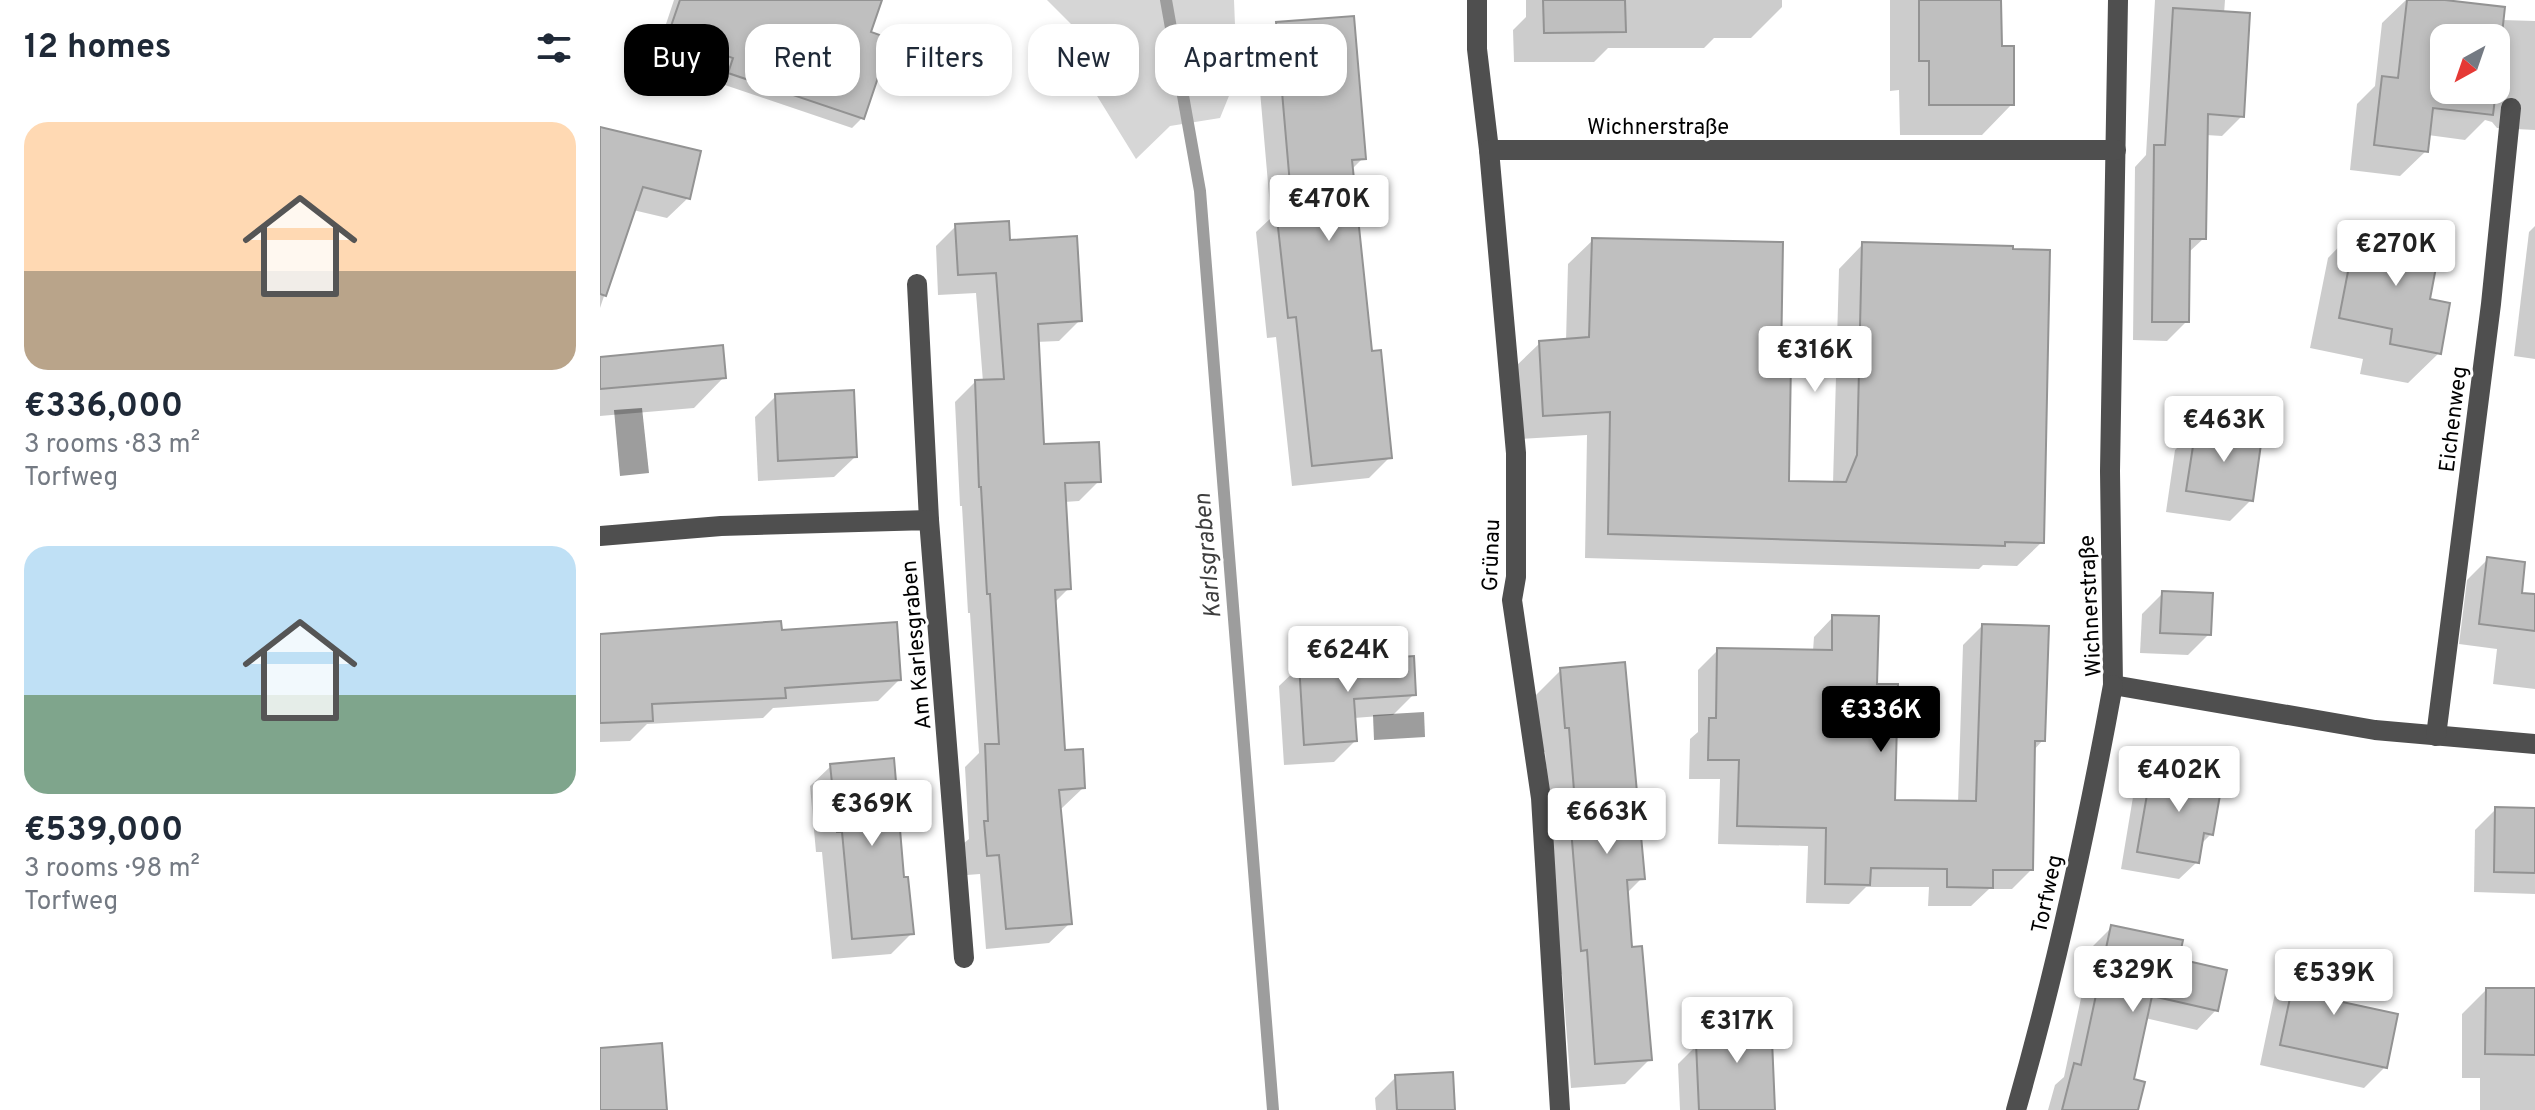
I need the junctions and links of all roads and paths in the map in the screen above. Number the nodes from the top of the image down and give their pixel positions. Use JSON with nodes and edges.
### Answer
{"nodes":[{"id":1,"x":1477,"y":0,"type":"edge"},
{"id":2,"x":2118,"y":0,"type":"edge"},
{"id":3,"x":2511,"y":108,"type":"dead end"},
{"id":4,"x":1489,"y":150,"type":"junction"},
{"id":5,"x":2116,"y":150,"type":"junction"},
{"id":6,"x":917,"y":284,"type":"dead end"},
{"id":7,"x":929,"y":520,"type":"junction"},
{"id":8,"x":600,"y":536,"type":"edge"},
{"id":9,"x":2113,"y":685,"type":"junction"},
{"id":10,"x":2436,"y":736,"type":"junction"},
{"id":11,"x":2535,"y":744,"type":"edge"},
{"id":12,"x":964,"y":958,"type":"dead end"},
{"id":13,"x":1560,"y":1110,"type":"edge"},
{"id":14,"x":2016,"y":1110,"type":"edge"}],
"edges":[{"from":1,"to":4,"type":"street","name":"Grünau"},
{"from":2,"to":5,"type":"street","name":"Wichnerstraße"},
{"from":3,"to":10,"type":"street","name":"Eichenweg"},
{"from":4,"to":5,"type":"street","name":"Wichnerstraße"},
{"from":4,"to":13,"type":"street","name":"Grünau"},
{"from":5,"to":9,"type":"street","name":"Wichnerstraße"},
{"from":6,"to":7,"type":"street","name":"Am Karlesgraben"},
{"from":7,"to":8,"type":"street"},
{"from":7,"to":12,"type":"street","name":"Am Karlesgraben"},
{"from":9,"to":10,"type":"street","name":"Wichnerstraße"},
{"from":9,"to":14,"type":"street","name":"Torfweg"},
{"from":10,"to":11,"type":"street","name":"Wichnerstraße"}]}
